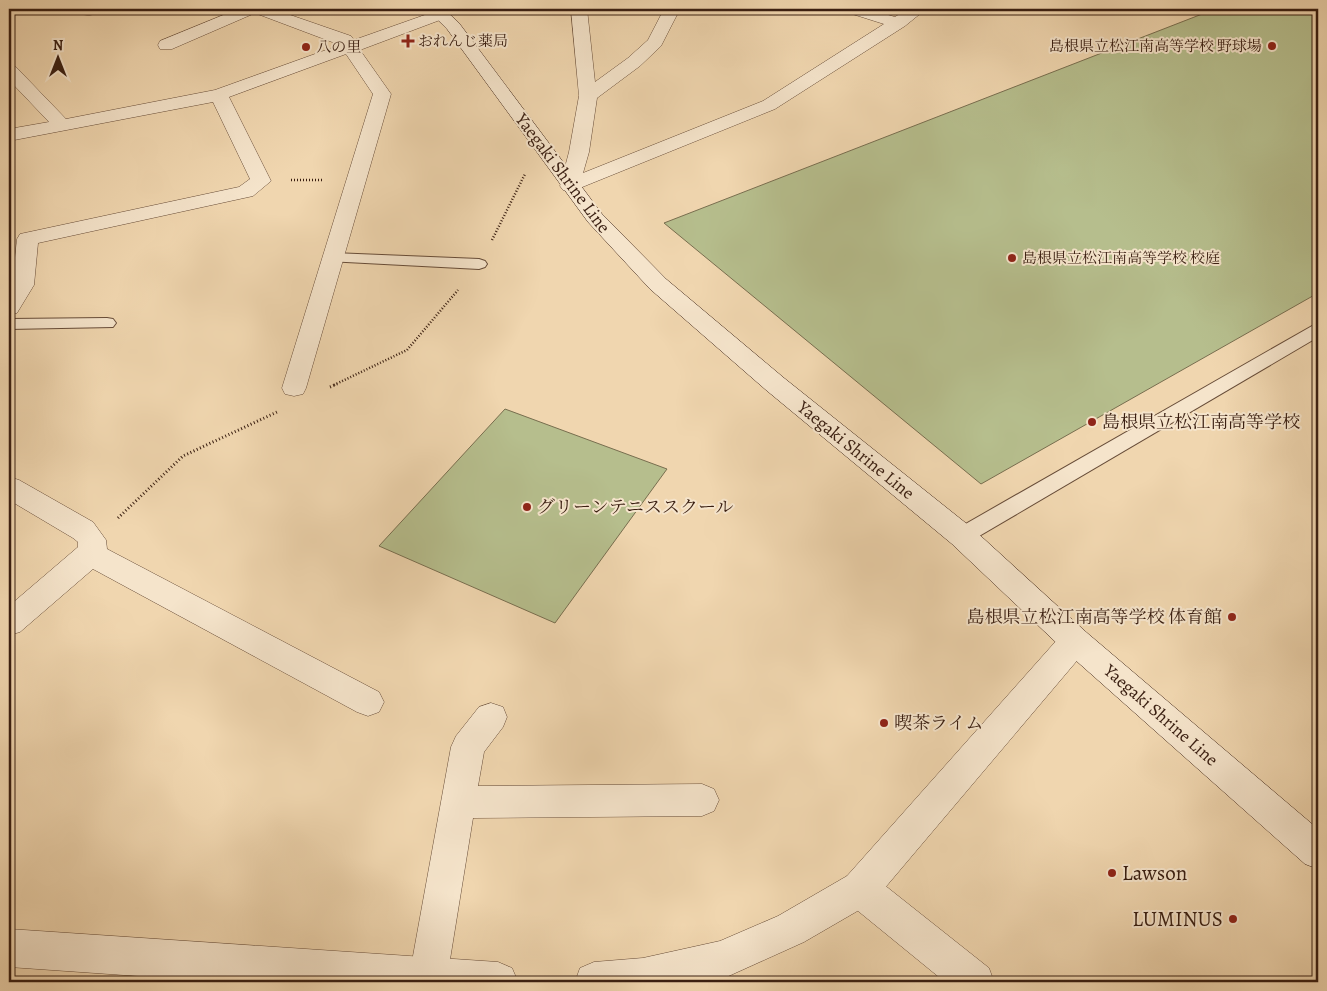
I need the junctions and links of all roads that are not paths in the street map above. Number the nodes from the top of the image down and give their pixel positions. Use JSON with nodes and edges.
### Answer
{"nodes":[{"id":1,"x":251,"y":9,"type":"edge"},
{"id":2,"x":259,"y":9,"type":"edge"},
{"id":3,"x":579,"y":9,"type":"edge"},
{"id":4,"x":672,"y":9,"type":"edge"},
{"id":5,"x":852,"y":9,"type":"edge"},
{"id":6,"x":918,"y":9,"type":"edge"},
{"id":7,"x":439,"y":11,"type":"edge"},
{"id":8,"x":898,"y":23,"type":"junction"},
{"id":9,"x":166,"y":45,"type":"dead end"},
{"id":10,"x":349,"y":47,"type":"junction"},
{"id":11,"x":9,"y":70,"type":"edge"},
{"id":12,"x":219,"y":95,"type":"junction"},
{"id":13,"x":588,"y":96,"type":"junction"},
{"id":14,"x":61,"y":124,"type":"junction"},
{"id":15,"x":9,"y":135,"type":"edge"},
{"id":16,"x":570,"y":186,"type":"junction"},
{"id":17,"x":19,"y":241,"type":"edge"},
{"id":18,"x":332,"y":258,"type":"junction"},
{"id":19,"x":479,"y":264,"type":"dead end"},
{"id":20,"x":9,"y":308,"type":"edge"},
{"id":21,"x":107,"y":322,"type":"dead end"},
{"id":22,"x":9,"y":324,"type":"edge"},
{"id":23,"x":1318,"y":330,"type":"edge"},
{"id":24,"x":294,"y":388,"type":"dead end"},
{"id":25,"x":9,"y":487,"type":"edge"},
{"id":26,"x":962,"y":536,"type":"junction"},
{"id":27,"x":90,"y":554,"type":"junction"},
{"id":28,"x":9,"y":623,"type":"edge"},
{"id":29,"x":1075,"y":641,"type":"junction"},
{"id":30,"x":368,"y":702,"type":"dead end"},
{"id":31,"x":491,"y":717,"type":"dead end"},
{"id":32,"x":702,"y":800,"type":"dead end"},
{"id":33,"x":459,"y":802,"type":"junction"},
{"id":34,"x":1318,"y":852,"type":"edge"},
{"id":35,"x":860,"y":889,"type":"junction"},
{"id":36,"x":9,"y":948,"type":"edge"},
{"id":37,"x":428,"y":978,"type":"junction"},
{"id":38,"x":498,"y":982,"type":"edge"},
{"id":39,"x":594,"y":982,"type":"edge"},
{"id":40,"x":975,"y":982,"type":"edge"}],
"edges":[{"from":1,"to":9,"type":"street"},
{"from":2,"to":10,"type":"street"},
{"from":3,"to":13,"type":"street"},
{"from":4,"to":13,"type":"street"},
{"from":5,"to":8,"type":"street"},
{"from":6,"to":8,"type":"street"},
{"from":7,"to":10,"type":"street"},
{"from":7,"to":16,"type":"street","name":"Yaegaki Shrine Line"},
{"from":8,"to":16,"type":"street"},
{"from":10,"to":12,"type":"street"},
{"from":10,"to":18,"type":"street"},
{"from":11,"to":14,"type":"street"},
{"from":12,"to":14,"type":"street"},
{"from":12,"to":17,"type":"street"},
{"from":13,"to":16,"type":"street"},
{"from":14,"to":15,"type":"street"},
{"from":16,"to":26,"type":"street","name":"Yaegaki Shrine Line"},
{"from":17,"to":20,"type":"street"},
{"from":18,"to":19,"type":"lane"},
{"from":18,"to":24,"type":"street"},
{"from":21,"to":22,"type":"lane"},
{"from":23,"to":26,"type":"lane"},
{"from":25,"to":27,"type":"street"},
{"from":26,"to":29,"type":"street","name":"Yaegaki Shrine Line"},
{"from":27,"to":28,"type":"street"},
{"from":27,"to":30,"type":"street"},
{"from":29,"to":34,"type":"street","name":"Yaegaki Shrine Line"},
{"from":29,"to":35,"type":"street"},
{"from":31,"to":33,"type":"street"},
{"from":32,"to":33,"type":"street"},
{"from":33,"to":37,"type":"street"},
{"from":35,"to":39,"type":"street"},
{"from":35,"to":40,"type":"street"},
{"from":36,"to":37,"type":"street"},
{"from":37,"to":38,"type":"street"}]}
